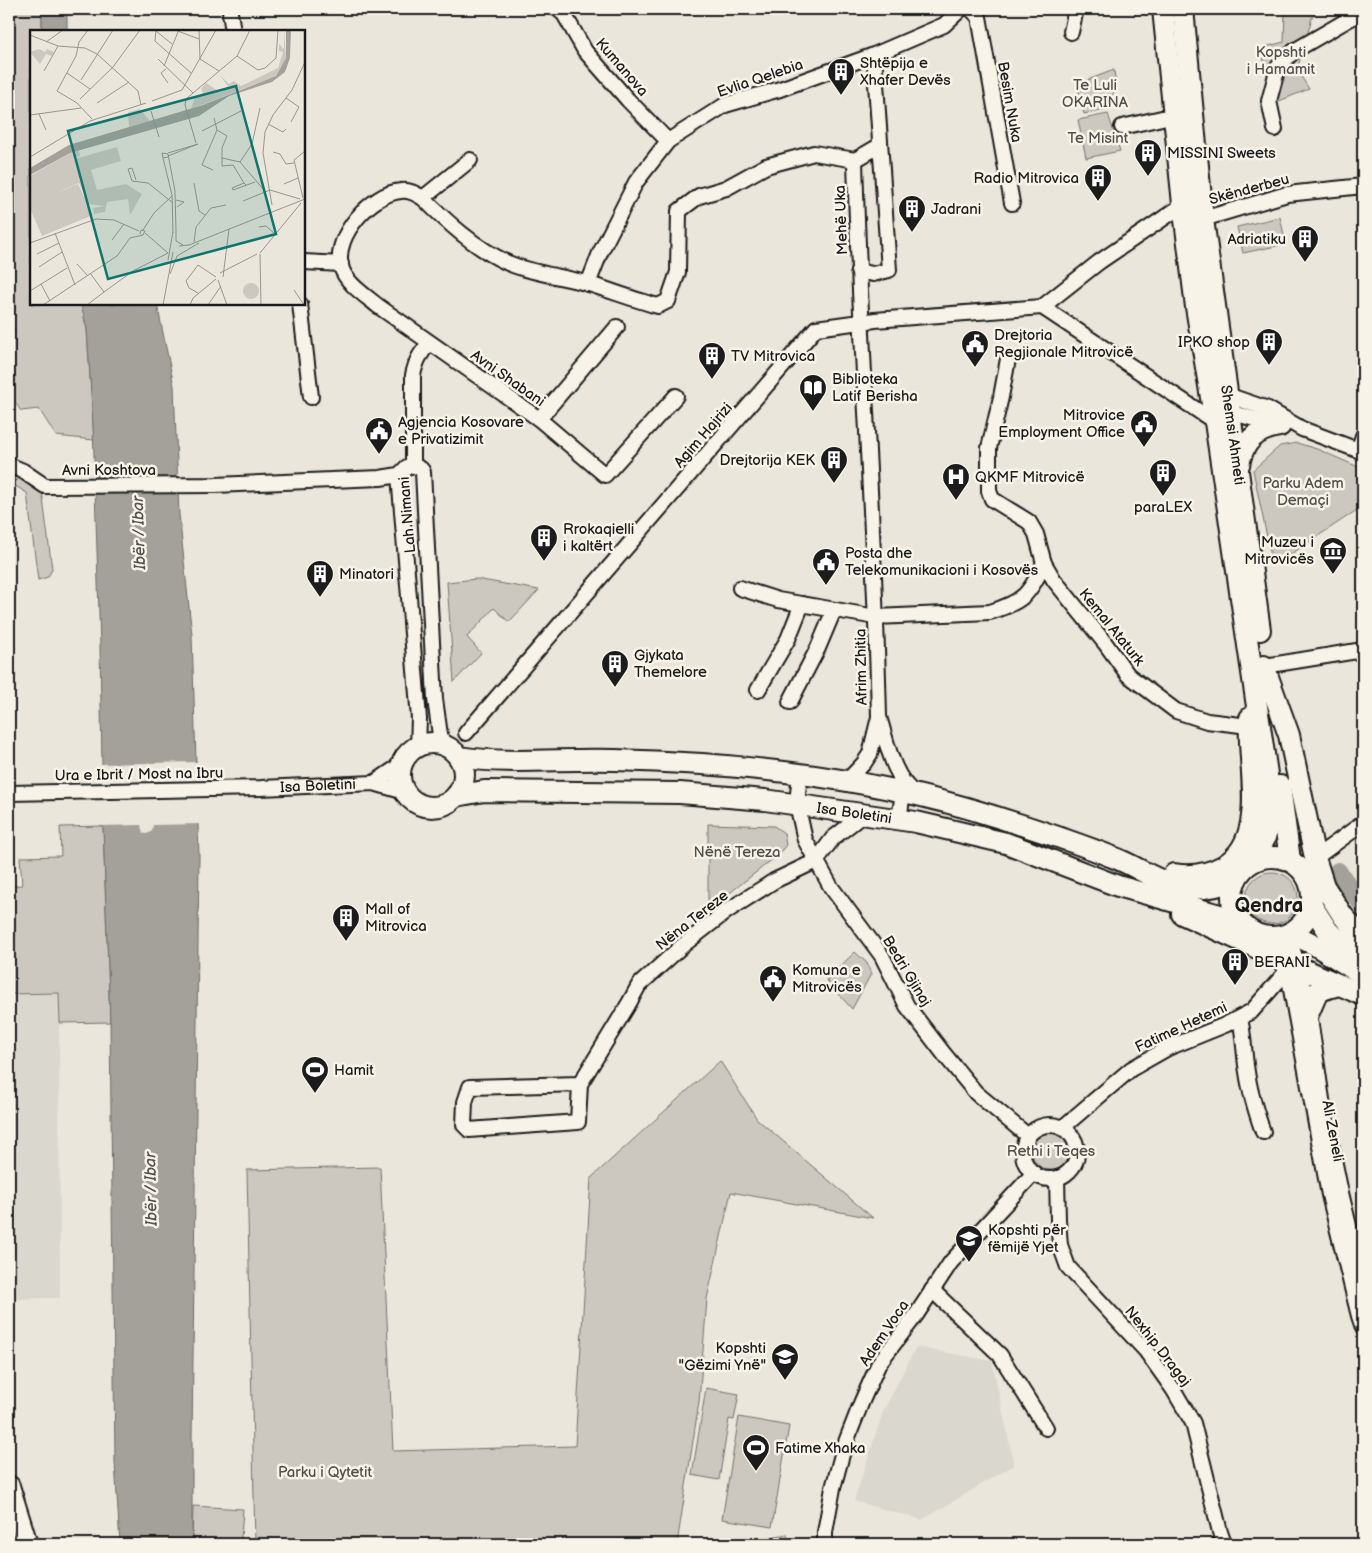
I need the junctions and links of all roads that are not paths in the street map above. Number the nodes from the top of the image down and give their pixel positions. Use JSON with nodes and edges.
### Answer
{"nodes":[{"id":1,"x":558,"y":9,"type":"edge"},
{"id":2,"x":961,"y":9,"type":"edge"},
{"id":3,"x":971,"y":9,"type":"edge"},
{"id":4,"x":1076,"y":9,"type":"edge"},
{"id":5,"x":1163,"y":9,"type":"edge"},
{"id":6,"x":1183,"y":9,"type":"edge"},
{"id":7,"x":1363,"y":11,"type":"edge"},
{"id":8,"x":230,"y":13,"type":"dead end"},
{"id":9,"x":233,"y":30,"type":"edge"},
{"id":10,"x":1071,"y":32,"type":"dead end"},
{"id":11,"x":874,"y":55,"type":"junction"},
{"id":12,"x":1175,"y":115,"type":"junction"},
{"id":13,"x":1122,"y":127,"type":"dead end"},
{"id":14,"x":1276,"y":128,"type":"dead end"},
{"id":15,"x":668,"y":141,"type":"junction"},
{"id":16,"x":879,"y":146,"type":"junction"},
{"id":17,"x":470,"y":160,"type":"dead end"},
{"id":18,"x":855,"y":160,"type":"junction"},
{"id":19,"x":1363,"y":186,"type":"edge"},
{"id":20,"x":423,"y":198,"type":"junction"},
{"id":21,"x":1012,"y":203,"type":"dead end"},
{"id":22,"x":1183,"y":205,"type":"junction"},
{"id":23,"x":1204,"y":219,"type":"junction"},
{"id":24,"x":305,"y":262,"type":"edge"},
{"id":25,"x":341,"y":264,"type":"junction"},
{"id":26,"x":858,"y":271,"type":"junction"},
{"id":27,"x":588,"y":284,"type":"junction"},
{"id":28,"x":300,"y":305,"type":"edge"},
{"id":29,"x":1042,"y":307,"type":"junction"},
{"id":30,"x":862,"y":322,"type":"junction"},
{"id":31,"x":617,"y":327,"type":"dead end"},
{"id":32,"x":430,"y":343,"type":"junction"},
{"id":33,"x":1008,"y":358,"type":"dead end"},
{"id":34,"x":676,"y":396,"type":"dead end"},
{"id":35,"x":311,"y":397,"type":"dead end"},
{"id":36,"x":1219,"y":405,"type":"junction"},
{"id":37,"x":539,"y":420,"type":"junction"},
{"id":38,"x":1280,"y":426,"type":"junction"},
{"id":39,"x":1302,"y":429,"type":"junction"},
{"id":40,"x":1363,"y":436,"type":"edge"},
{"id":41,"x":1361,"y":451,"type":"edge"},
{"id":42,"x":9,"y":464,"type":"edge"},
{"id":43,"x":413,"y":465,"type":"junction"},
{"id":44,"x":1239,"y":472,"type":"junction"},
{"id":45,"x":399,"y":474,"type":"junction"},
{"id":46,"x":1044,"y":563,"type":"junction"},
{"id":47,"x":740,"y":588,"type":"dead end"},
{"id":48,"x":802,"y":604,"type":"junction"},
{"id":49,"x":834,"y":610,"type":"junction"},
{"id":50,"x":876,"y":617,"type":"junction"},
{"id":51,"x":1363,"y":650,"type":"edge"},
{"id":52,"x":1259,"y":671,"type":"junction"},
{"id":53,"x":758,"y":690,"type":"dead end"},
{"id":54,"x":790,"y":702,"type":"dead end"},
{"id":55,"x":879,"y":717,"type":"junction"},
{"id":56,"x":1249,"y":726,"type":"junction"},
{"id":57,"x":466,"y":733,"type":"dead end"},
{"id":58,"x":418,"y":746,"type":"junction"},
{"id":59,"x":448,"y":746,"type":"junction"},
{"id":60,"x":402,"y":764,"type":"junction"},
{"id":61,"x":800,"y":774,"type":"junction"},
{"id":62,"x":846,"y":782,"type":"junction"},
{"id":63,"x":374,"y":783,"type":"junction"},
{"id":64,"x":261,"y":788,"type":"joint"},
{"id":65,"x":405,"y":792,"type":"junction"},
{"id":66,"x":13,"y":793,"type":"edge"},
{"id":67,"x":912,"y":794,"type":"junction"},
{"id":68,"x":456,"y":796,"type":"junction"},
{"id":69,"x":798,"y":804,"type":"junction"},
{"id":70,"x":864,"y":814,"type":"junction"},
{"id":71,"x":899,"y":820,"type":"junction"},
{"id":72,"x":1363,"y":823,"type":"edge"},
{"id":73,"x":1116,"y":858,"type":"junction"},
{"id":74,"x":1315,"y":858,"type":"junction"},
{"id":75,"x":1290,"y":860,"type":"junction"},
{"id":76,"x":816,"y":861,"type":"junction"},
{"id":77,"x":1249,"y":864,"type":"junction"},
{"id":78,"x":1236,"y":880,"type":"junction"},
{"id":79,"x":1118,"y":886,"type":"junction"},
{"id":80,"x":1312,"y":906,"type":"junction"},
{"id":81,"x":1238,"y":920,"type":"junction"},
{"id":82,"x":1285,"y":936,"type":"junction"},
{"id":83,"x":1363,"y":938,"type":"edge"},
{"id":84,"x":1363,"y":960,"type":"edge"},
{"id":85,"x":1289,"y":966,"type":"junction"},
{"id":86,"x":1363,"y":974,"type":"edge"},
{"id":87,"x":1340,"y":985,"type":"junction"},
{"id":88,"x":1363,"y":994,"type":"edge"},
{"id":89,"x":1309,"y":1012,"type":"junction"},
{"id":90,"x":1240,"y":1018,"type":"junction"},
{"id":91,"x":580,"y":1084,"type":"junction"},
{"id":92,"x":1062,"y":1128,"type":"junction"},
{"id":93,"x":1262,"y":1132,"type":"dead end"},
{"id":94,"x":1028,"y":1136,"type":"junction"},
{"id":95,"x":1034,"y":1173,"type":"junction"},
{"id":96,"x":1057,"y":1178,"type":"junction"},
{"id":97,"x":1363,"y":1283,"type":"edge"},
{"id":98,"x":932,"y":1290,"type":"junction"},
{"id":99,"x":1363,"y":1328,"type":"edge"},
{"id":100,"x":1046,"y":1428,"type":"dead end"},
{"id":101,"x":9,"y":1486,"type":"edge"},
{"id":102,"x":27,"y":1544,"type":"edge"},
{"id":103,"x":825,"y":1544,"type":"edge"},
{"id":104,"x":1224,"y":1544,"type":"edge"}],
"edges":[{"from":1,"to":15,"type":"street","name":"Kumanova"},
{"from":2,"to":11,"type":"street","name":"Evlia Qelebia"},
{"from":3,"to":21,"type":"street","name":"Besim Nuka"},
{"from":4,"to":10,"type":"street"},
{"from":5,"to":12,"type":"main road","name":"Shemsi Ahmeti"},
{"from":6,"to":23,"type":"main road","name":"Shemsi Ahmeti"},
{"from":7,"to":14,"type":"street"},
{"from":8,"to":9,"type":"street"},
{"from":11,"to":15,"type":"street","name":"Evlia Qelebia"},
{"from":11,"to":16,"type":"street","name":"Mehë Uka"},
{"from":12,"to":13,"type":"street"},
{"from":12,"to":22,"type":"main road","name":"Shemsi Ahmeti"},
{"from":15,"to":27,"type":"street","name":"Evlia Qelebia"},
{"from":16,"to":18,"type":"street"},
{"from":16,"to":26,"type":"street","name":"Mehë Uka"},
{"from":17,"to":20,"type":"street"},
{"from":18,"to":26,"type":"street","name":"Mehë Uka"},
{"from":18,"to":27,"type":"street"},
{"from":19,"to":23,"type":"street","name":"Skënderbeu"},
{"from":20,"to":25,"type":"street"},
{"from":20,"to":27,"type":"street"},
{"from":22,"to":29,"type":"street"},
{"from":22,"to":36,"type":"main road","name":"Shemsi Ahmeti"},
{"from":23,"to":36,"type":"main road","name":"Shemsi Ahmeti"},
{"from":24,"to":25,"type":"street"},
{"from":25,"to":32,"type":"street","name":"Avni Shabani"},
{"from":26,"to":30,"type":"street","name":"Afrim Zhitia"},
{"from":28,"to":35,"type":"street"},
{"from":29,"to":30,"type":"street","name":"Agim Hajrizi"},
{"from":29,"to":36,"type":"street"},
{"from":30,"to":50,"type":"street","name":"Afrim Zhitia"},
{"from":30,"to":57,"type":"street","name":"Agim Hajrizi"},
{"from":31,"to":37,"type":"street"},
{"from":32,"to":37,"type":"street","name":"Avni Shabani"},
{"from":32,"to":43,"type":"street"},
{"from":33,"to":46,"type":"street","name":"Kemal Ataturk"},
{"from":34,"to":37,"type":"street","name":"Avni Shabani"},
{"from":36,"to":38,"type":"street"},
{"from":36,"to":39,"type":"street"},
{"from":36,"to":44,"type":"main road","name":"Shemsi Ahmeti"},
{"from":36,"to":52,"type":"main road","name":"Shemsi Ahmeti"},
{"from":38,"to":39,"type":"street"},
{"from":38,"to":44,"type":"main road"},
{"from":39,"to":41,"type":"street"},
{"from":40,"to":41,"type":"street"},
{"from":42,"to":45,"type":"street","name":"Avni Koshtova"},
{"from":43,"to":45,"type":"street","name":"Lah Nimani"},
{"from":43,"to":59,"type":"street","name":"Lah Nimani"},
{"from":44,"to":52,"type":"main road","name":"Shemsi Ahmeti"},
{"from":45,"to":58,"type":"street","name":"Lah Nimani"},
{"from":46,"to":50,"type":"street"},
{"from":46,"to":56,"type":"street","name":"Kemal Ataturk"},
{"from":47,"to":48,"type":"street"},
{"from":48,"to":49,"type":"street"},
{"from":48,"to":53,"type":"street"},
{"from":49,"to":50,"type":"street"},
{"from":49,"to":54,"type":"street"},
{"from":50,"to":55,"type":"street","name":"Afrim Zhitia"},
{"from":51,"to":52,"type":"street"},
{"from":52,"to":56,"type":"main road"},
{"from":52,"to":74,"type":"main road"},
{"from":52,"to":75,"type":"main road","name":"Shemsi Ahmeti"},
{"from":52,"to":77,"type":"main road","name":"Shemsi Ahmeti"},
{"from":55,"to":62,"type":"street","name":"Afrim Zhitia"},
{"from":55,"to":67,"type":"street","name":"Afrim Zhitia"},
{"from":56,"to":73,"type":"main road"},
{"from":58,"to":59,"type":"main road"},
{"from":58,"to":60,"type":"main road"},
{"from":59,"to":61,"type":"main road","name":"Isa Boletini"},
{"from":59,"to":68,"type":"main road"},
{"from":60,"to":63,"type":"street","name":"Isa Boletini"},
{"from":60,"to":65,"type":"main road"},
{"from":61,"to":62,"type":"main road","name":"Isa Boletini"},
{"from":61,"to":69,"type":"street"},
{"from":62,"to":67,"type":"main road","name":"Isa Boletini"},
{"from":63,"to":64,"type":"street","name":"Isa Boletini"},
{"from":63,"to":65,"type":"street","name":"Isa Boletini"},
{"from":64,"to":66,"type":"street","name":"Ura e Ibrit / Most na Ibru"},
{"from":65,"to":68,"type":"main road"},
{"from":67,"to":71,"type":"street"},
{"from":67,"to":73,"type":"main road","name":"Isa Boletini"},
{"from":68,"to":69,"type":"main road","name":"Isa Boletini"},
{"from":69,"to":70,"type":"main road","name":"Isa Boletini"},
{"from":69,"to":76,"type":"street"},
{"from":70,"to":71,"type":"main road","name":"Isa Boletini"},
{"from":70,"to":76,"type":"street"},
{"from":71,"to":79,"type":"main road","name":"Isa Boletini"},
{"from":72,"to":74,"type":"street"},
{"from":73,"to":78,"type":"main road","name":"Isa Boletini"},
{"from":74,"to":83,"type":"main road"},
{"from":75,"to":77,"type":"main road"},
{"from":75,"to":80,"type":"main road"},
{"from":76,"to":91,"type":"street","name":"Nëna Tereze"},
{"from":76,"to":94,"type":"street","name":"Bedri Gjinaj"},
{"from":77,"to":78,"type":"main road"},
{"from":78,"to":81,"type":"main road"},
{"from":79,"to":81,"type":"main road","name":"Isa Boletini"},
{"from":79,"to":85,"type":"main road"},
{"from":80,"to":82,"type":"main road"},
{"from":80,"to":84,"type":"main road"},
{"from":81,"to":82,"type":"main road"},
{"from":82,"to":85,"type":"street","name":"Ali Zeneli"},
{"from":82,"to":86,"type":"main road"},
{"from":85,"to":87,"type":"main road"},
{"from":85,"to":89,"type":"street","name":"Ali Zeneli"},
{"from":85,"to":90,"type":"street","name":"Fatime Hetemi"},
{"from":85,"to":99,"type":"street","name":"Ali Zeneli"},
{"from":87,"to":88,"type":"main road"},
{"from":87,"to":89,"type":"main road"},
{"from":89,"to":97,"type":"street","name":"Ali Zeneli"},
{"from":90,"to":92,"type":"street","name":"Fatime Hetemi"},
{"from":90,"to":93,"type":"street"},
{"from":91,"to":91,"type":"street","name":"Nëna Tereze"},
{"from":92,"to":94,"type":"street"},
{"from":92,"to":96,"type":"street"},
{"from":94,"to":95,"type":"street"},
{"from":95,"to":96,"type":"street"},
{"from":95,"to":98,"type":"street","name":"Adem Voca"},
{"from":96,"to":104,"type":"street","name":"Nexhip Dragaj"},
{"from":98,"to":100,"type":"street"},
{"from":98,"to":103,"type":"street","name":"Adem Voca"},
{"from":101,"to":102,"type":"main road"}]}
